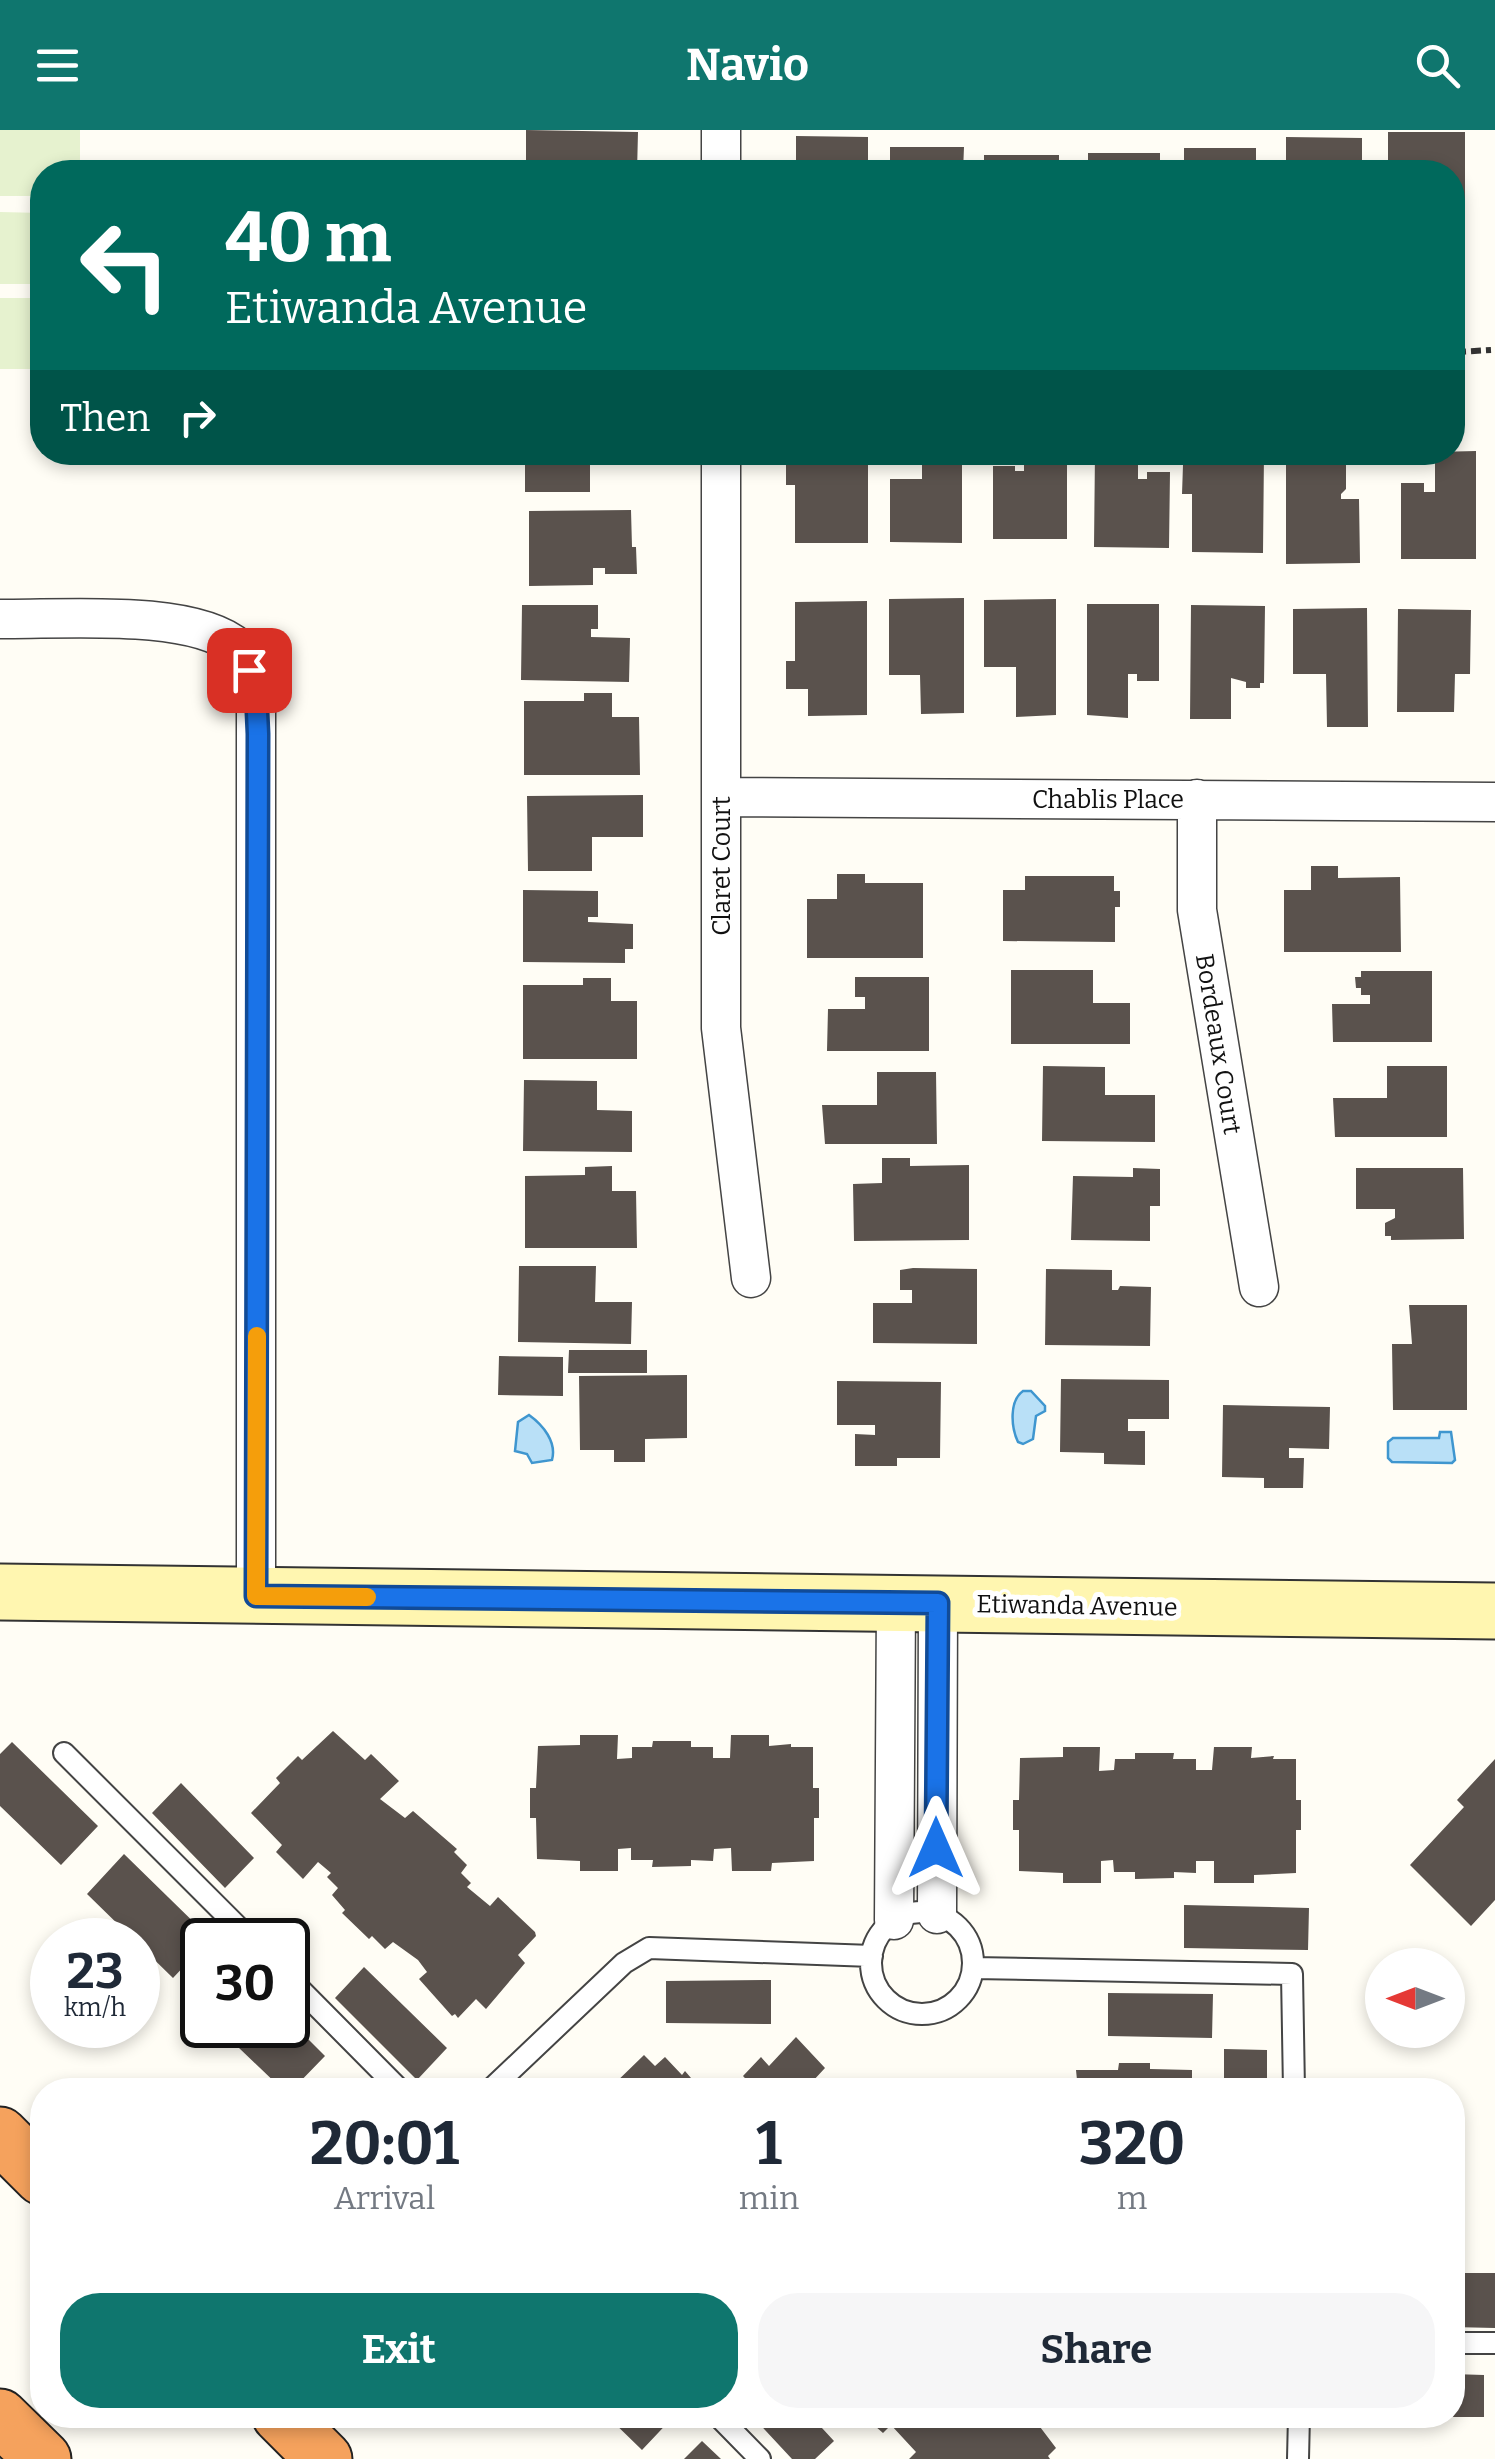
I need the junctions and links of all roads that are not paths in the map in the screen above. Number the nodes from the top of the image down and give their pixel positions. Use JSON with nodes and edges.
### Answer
{"nodes":[{"id":1,"x":720,"y":130,"type":"edge"},
{"id":2,"x":720,"y":160,"type":"edge"},
{"id":3,"x":720,"y":465,"type":"edge"},
{"id":4,"x":0,"y":619,"type":"edge"},
{"id":5,"x":720,"y":797,"type":"junction"},
{"id":6,"x":1197,"y":799,"type":"junction"},
{"id":7,"x":1495,"y":802,"type":"edge"},
{"id":8,"x":751,"y":1278,"type":"dead end"},
{"id":9,"x":1260,"y":1286,"type":"dead end"},
{"id":10,"x":0,"y":1592,"type":"edge"},
{"id":11,"x":256,"y":1596,"type":"junction"},
{"id":12,"x":917,"y":1603,"type":"junction"},
{"id":13,"x":1495,"y":1611,"type":"edge"},
{"id":14,"x":64,"y":1753,"type":"dead end"},
{"id":15,"x":937,"y":1914,"type":"junction"},
{"id":16,"x":229,"y":1918,"type":"edge"},
{"id":17,"x":894,"y":1920,"type":"junction"},
{"id":18,"x":872,"y":1956,"type":"junction"},
{"id":19,"x":973,"y":1968,"type":"junction"},
{"id":20,"x":310,"y":1999,"type":"edge"},
{"id":21,"x":388,"y":2078,"type":"edge"},
{"id":22,"x":503,"y":2078,"type":"edge"},
{"id":23,"x":1294,"y":2078,"type":"edge"},
{"id":24,"x":0,"y":2135,"type":"edge"},
{"id":25,"x":30,"y":2165,"type":"edge"},
{"id":26,"x":1465,"y":2343,"type":"edge"},
{"id":27,"x":1495,"y":2343,"type":"edge"},
{"id":28,"x":0,"y":2417,"type":"edge"},
{"id":29,"x":293,"y":2428,"type":"edge"},
{"id":30,"x":730,"y":2428,"type":"edge"},
{"id":31,"x":1299,"y":2428,"type":"edge"},
{"id":32,"x":42,"y":2459,"type":"edge"},
{"id":33,"x":324,"y":2459,"type":"edge"},
{"id":34,"x":760,"y":2459,"type":"edge"},
{"id":35,"x":1298,"y":2459,"type":"edge"}],
"edges":[{"from":1,"to":2,"type":"street"},
{"from":3,"to":5,"type":"street","name":"Claret Court"},
{"from":4,"to":11,"type":"street"},
{"from":5,"to":6,"type":"street","name":"Chablis Place"},
{"from":5,"to":8,"type":"street","name":"Claret Court"},
{"from":6,"to":7,"type":"street","name":"Chablis Place"},
{"from":6,"to":9,"type":"street","name":"Bordeaux Court"},
{"from":10,"to":11,"type":"main road","name":"Etiwanda Avenue"},
{"from":11,"to":12,"type":"main road","name":"Etiwanda Avenue"},
{"from":12,"to":13,"type":"main road","name":"Etiwanda Avenue"},
{"from":12,"to":15,"type":"street"},
{"from":12,"to":17,"type":"street"},
{"from":14,"to":16,"type":"lane"},
{"from":15,"to":17,"type":"lane"},
{"from":15,"to":19,"type":"lane"},
{"from":17,"to":18,"type":"lane"},
{"from":18,"to":19,"type":"lane"},
{"from":18,"to":22,"type":"lane"},
{"from":19,"to":23,"type":"lane"},
{"from":20,"to":21,"type":"lane"},
{"from":24,"to":25,"type":"highway"},
{"from":26,"to":27,"type":"lane"},
{"from":28,"to":32,"type":"highway"},
{"from":29,"to":33,"type":"highway"},
{"from":30,"to":34,"type":"lane"},
{"from":31,"to":35,"type":"lane"}]}
